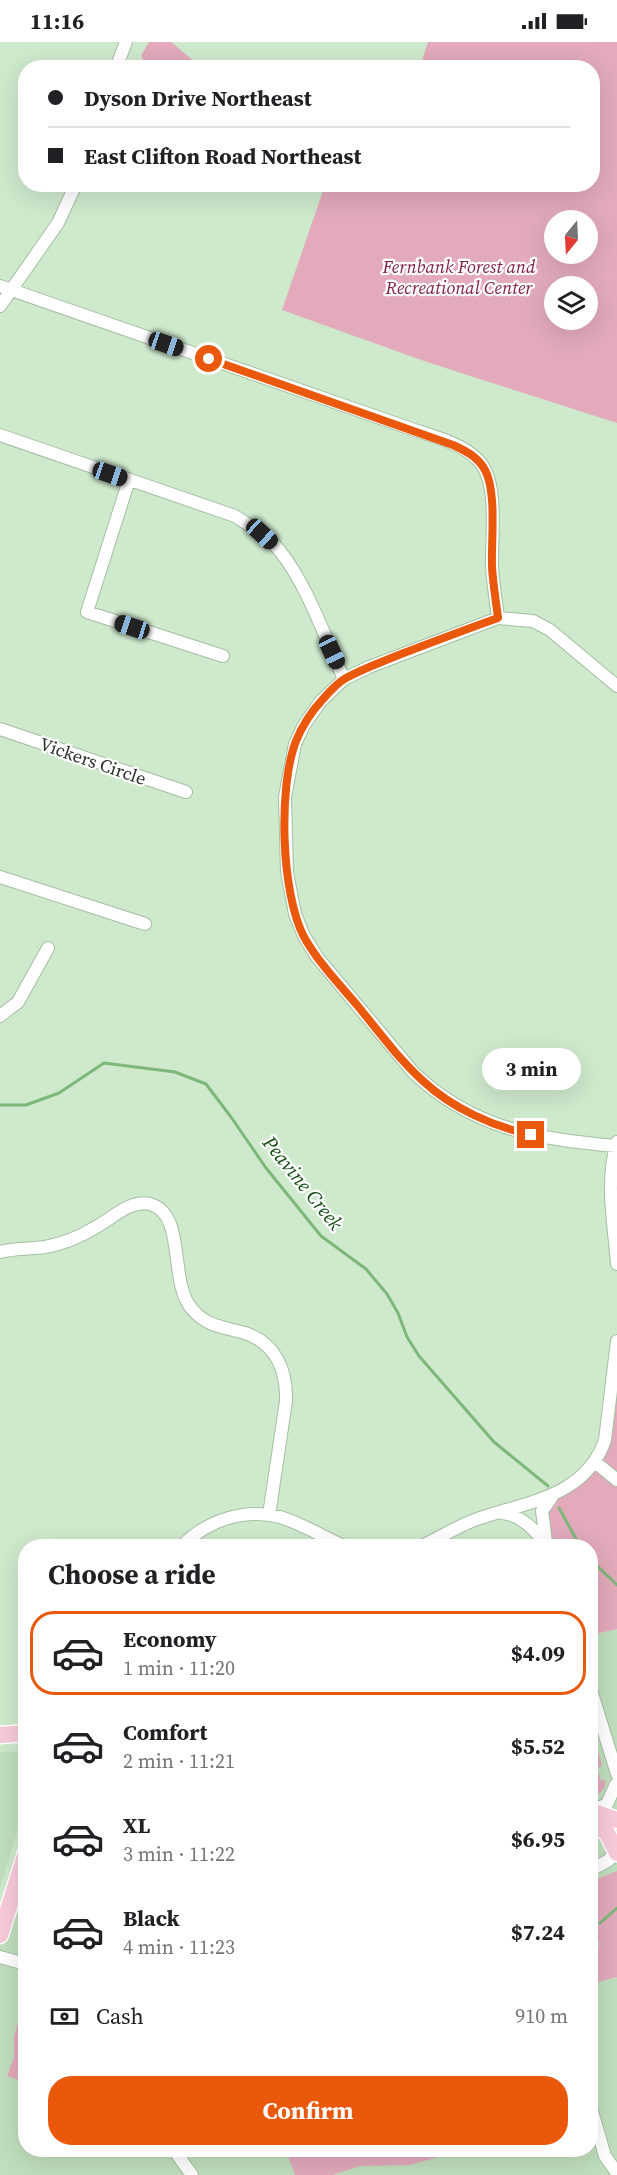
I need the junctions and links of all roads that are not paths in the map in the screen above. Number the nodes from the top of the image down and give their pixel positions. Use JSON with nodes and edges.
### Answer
{"nodes":[{"id":1,"x":126,"y":42,"type":"edge"},
{"id":2,"x":119,"y":60,"type":"edge"},
{"id":3,"x":72,"y":192,"type":"edge"},
{"id":4,"x":5,"y":288,"type":"edge"},
{"id":5,"x":0,"y":306,"type":"edge"},
{"id":6,"x":0,"y":435,"type":"edge"},
{"id":7,"x":129,"y":480,"type":"junction"},
{"id":8,"x":498,"y":618,"type":"junction"},
{"id":9,"x":223,"y":656,"type":"dead end"},
{"id":10,"x":344,"y":679,"type":"junction"},
{"id":11,"x":617,"y":686,"type":"edge"},
{"id":12,"x":0,"y":729,"type":"edge"},
{"id":13,"x":186,"y":792,"type":"dead end"},
{"id":14,"x":0,"y":877,"type":"edge"},
{"id":15,"x":144,"y":924,"type":"dead end"},
{"id":16,"x":48,"y":948,"type":"dead end"},
{"id":17,"x":0,"y":1016,"type":"edge"},
{"id":18,"x":616,"y":1144,"type":"edge"},
{"id":19,"x":0,"y":1252,"type":"edge"},
{"id":20,"x":617,"y":1264,"type":"edge"},
{"id":21,"x":617,"y":1341,"type":"edge"},
{"id":22,"x":595,"y":1462,"type":"junction"},
{"id":23,"x":617,"y":1480,"type":"edge"},
{"id":24,"x":555,"y":1493,"type":"junction"},
{"id":25,"x":501,"y":1513,"type":"junction"},
{"id":26,"x":269,"y":1515,"type":"junction"},
{"id":27,"x":191,"y":1539,"type":"edge"},
{"id":28,"x":330,"y":1539,"type":"edge"},
{"id":29,"x":436,"y":1539,"type":"edge"},
{"id":30,"x":541,"y":1539,"type":"edge"},
{"id":31,"x":546,"y":1539,"type":"edge"},
{"id":32,"x":598,"y":1715,"type":"edge"},
{"id":33,"x":18,"y":1734,"type":"edge"},
{"id":34,"x":0,"y":1735,"type":"edge"},
{"id":35,"x":616,"y":1779,"type":"edge"},
{"id":36,"x":598,"y":1808,"type":"edge"},
{"id":37,"x":598,"y":1812,"type":"edge"},
{"id":38,"x":617,"y":1821,"type":"edge"},
{"id":39,"x":598,"y":1825,"type":"edge"},
{"id":40,"x":614,"y":1848,"type":"edge"},
{"id":41,"x":598,"y":1866,"type":"edge"},
{"id":42,"x":18,"y":1879,"type":"edge"},
{"id":43,"x":0,"y":1935,"type":"edge"},
{"id":44,"x":0,"y":1957,"type":"edge"},
{"id":45,"x":18,"y":1962,"type":"edge"},
{"id":46,"x":598,"y":2132,"type":"edge"},
{"id":47,"x":179,"y":2157,"type":"edge"},
{"id":48,"x":617,"y":2173,"type":"edge"},
{"id":49,"x":192,"y":2175,"type":"edge"}],
"edges":[{"from":1,"to":2,"type":"street"},
{"from":3,"to":4,"type":"street"},
{"from":4,"to":5,"type":"street"},
{"from":4,"to":8,"type":"street"},
{"from":6,"to":7,"type":"street"},
{"from":7,"to":9,"type":"street"},
{"from":7,"to":10,"type":"street"},
{"from":8,"to":10,"type":"street"},
{"from":8,"to":11,"type":"street"},
{"from":10,"to":18,"type":"street"},
{"from":12,"to":13,"type":"street","name":"Vickers Circle"},
{"from":14,"to":15,"type":"street"},
{"from":16,"to":17,"type":"street"},
{"from":18,"to":20,"type":"street"},
{"from":19,"to":26,"type":"street"},
{"from":21,"to":22,"type":"street"},
{"from":22,"to":23,"type":"street"},
{"from":22,"to":24,"type":"street"},
{"from":24,"to":25,"type":"street"},
{"from":24,"to":31,"type":"street"},
{"from":25,"to":29,"type":"street"},
{"from":25,"to":30,"type":"street"},
{"from":26,"to":27,"type":"street"},
{"from":26,"to":28,"type":"street"},
{"from":32,"to":35,"type":"street"},
{"from":33,"to":34,"type":"main road"},
{"from":35,"to":36,"type":"street"},
{"from":37,"to":38,"type":"main road"},
{"from":38,"to":40,"type":"main road"},
{"from":39,"to":40,"type":"main road"},
{"from":40,"to":41,"type":"street"},
{"from":42,"to":43,"type":"main road"},
{"from":44,"to":45,"type":"street"},
{"from":46,"to":48,"type":"street"},
{"from":47,"to":49,"type":"street"}]}
